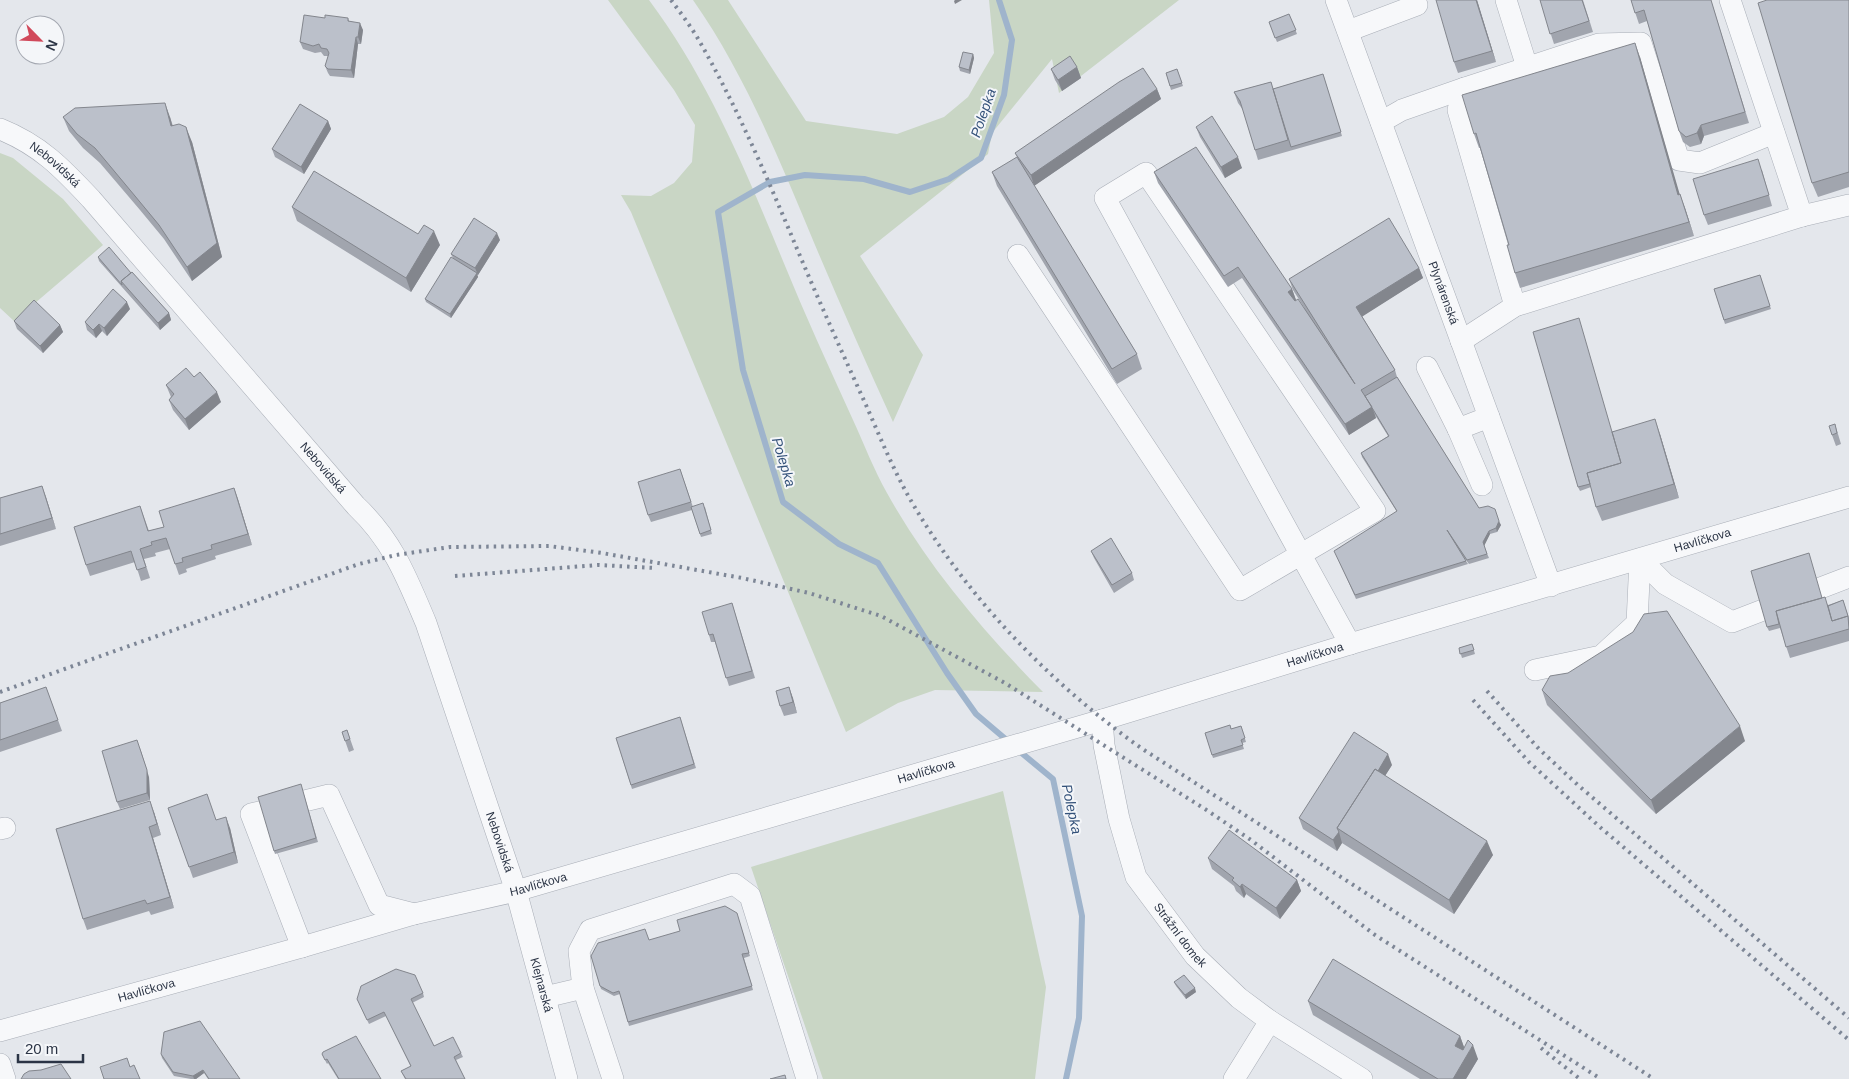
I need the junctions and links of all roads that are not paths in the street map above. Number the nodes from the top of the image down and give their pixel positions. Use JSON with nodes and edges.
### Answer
{"nodes":[{"id":1,"x":1336,"y":0,"type":"edge"},
{"id":2,"x":1416,"y":0,"type":"edge"},
{"id":3,"x":1506,"y":0,"type":"edge"},
{"id":4,"x":1730,"y":0,"type":"edge"},
{"id":5,"x":1348,"y":31,"type":"junction"},
{"id":6,"x":1527,"y":68,"type":"junction"},
{"id":7,"x":1465,"y":88,"type":"junction"},
{"id":8,"x":1381,"y":122,"type":"junction"},
{"id":9,"x":0,"y":129,"type":"edge"},
{"id":10,"x":1774,"y":133,"type":"junction"},
{"id":11,"x":1849,"y":205,"type":"edge"},
{"id":12,"x":1802,"y":216,"type":"junction"},
{"id":13,"x":1018,"y":255,"type":"dead end"},
{"id":14,"x":1515,"y":306,"type":"junction"},
{"id":15,"x":1461,"y":341,"type":"junction"},
{"id":16,"x":1427,"y":367,"type":"dead end"},
{"id":17,"x":1489,"y":417,"type":"junction"},
{"id":18,"x":1458,"y":429,"type":"junction"},
{"id":19,"x":1482,"y":485,"type":"dead end"},
{"id":20,"x":1849,"y":498,"type":"edge"},
{"id":21,"x":1301,"y":555,"type":"junction"},
{"id":22,"x":1640,"y":559,"type":"junction"},
{"id":23,"x":1849,"y":577,"type":"edge"},
{"id":24,"x":1551,"y":586,"type":"junction"},
{"id":25,"x":1350,"y":644,"type":"junction"},
{"id":26,"x":1535,"y":670,"type":"dead end"},
{"id":27,"x":1102,"y":720,"type":"junction"},
{"id":28,"x":516,"y":891,"type":"junction"},
{"id":29,"x":414,"y":914,"type":"junction"},
{"id":30,"x":302,"y":947,"type":"junction"},
{"id":31,"x":583,"y":988,"type":"junction"},
{"id":32,"x":545,"y":996,"type":"junction"},
{"id":33,"x":1270,"y":1021,"type":"junction"},
{"id":34,"x":0,"y":1032,"type":"edge"},
{"id":35,"x":0,"y":1064,"type":"edge"},
{"id":36,"x":5,"y":1079,"type":"edge"},
{"id":37,"x":567,"y":1079,"type":"edge"},
{"id":38,"x":613,"y":1079,"type":"edge"},
{"id":39,"x":807,"y":1079,"type":"edge"},
{"id":40,"x":1234,"y":1079,"type":"edge"},
{"id":41,"x":1362,"y":1079,"type":"edge"}],
"edges":[{"from":1,"to":5,"type":"street","name":"Plynárenská"},
{"from":2,"to":5,"type":"street"},
{"from":3,"to":6,"type":"street"},
{"from":4,"to":10,"type":"street"},
{"from":5,"to":8,"type":"street","name":"Plynárenská"},
{"from":6,"to":7,"type":"street"},
{"from":6,"to":10,"type":"street"},
{"from":7,"to":8,"type":"street"},
{"from":7,"to":14,"type":"street"},
{"from":8,"to":15,"type":"street","name":"Plynárenská"},
{"from":9,"to":28,"type":"street","name":"Nebovidská"},
{"from":10,"to":12,"type":"street"},
{"from":11,"to":12,"type":"street"},
{"from":12,"to":14,"type":"street"},
{"from":13,"to":21,"type":"street"},
{"from":14,"to":15,"type":"street"},
{"from":15,"to":17,"type":"street","name":"Plynárenská"},
{"from":16,"to":18,"type":"street"},
{"from":17,"to":18,"type":"street"},
{"from":17,"to":24,"type":"street","name":"Plynárenská"},
{"from":18,"to":19,"type":"street"},
{"from":20,"to":22,"type":"street","name":"Havlíčkova"},
{"from":21,"to":21,"type":"street"},
{"from":21,"to":25,"type":"street"},
{"from":22,"to":23,"type":"street"},
{"from":22,"to":24,"type":"street","name":"Havlíčkova"},
{"from":22,"to":26,"type":"street"},
{"from":24,"to":25,"type":"street","name":"Havlíčkova"},
{"from":25,"to":27,"type":"street","name":"Havlíčkova"},
{"from":27,"to":28,"type":"street","name":"Havlíčkova"},
{"from":27,"to":33,"type":"street","name":"Strážní domek"},
{"from":28,"to":29,"type":"street","name":"Havlíčkova"},
{"from":28,"to":32,"type":"street","name":"Klejnarská"},
{"from":29,"to":30,"type":"street","name":"Havlíčkova"},
{"from":29,"to":30,"type":"street"},
{"from":30,"to":34,"type":"street","name":"Havlíčkova"},
{"from":31,"to":32,"type":"street"},
{"from":31,"to":38,"type":"street"},
{"from":31,"to":39,"type":"street"},
{"from":32,"to":37,"type":"street","name":"Klejnarská"},
{"from":33,"to":40,"type":"street"},
{"from":33,"to":41,"type":"street","name":"Strážní domek"},
{"from":35,"to":36,"type":"street"}]}
